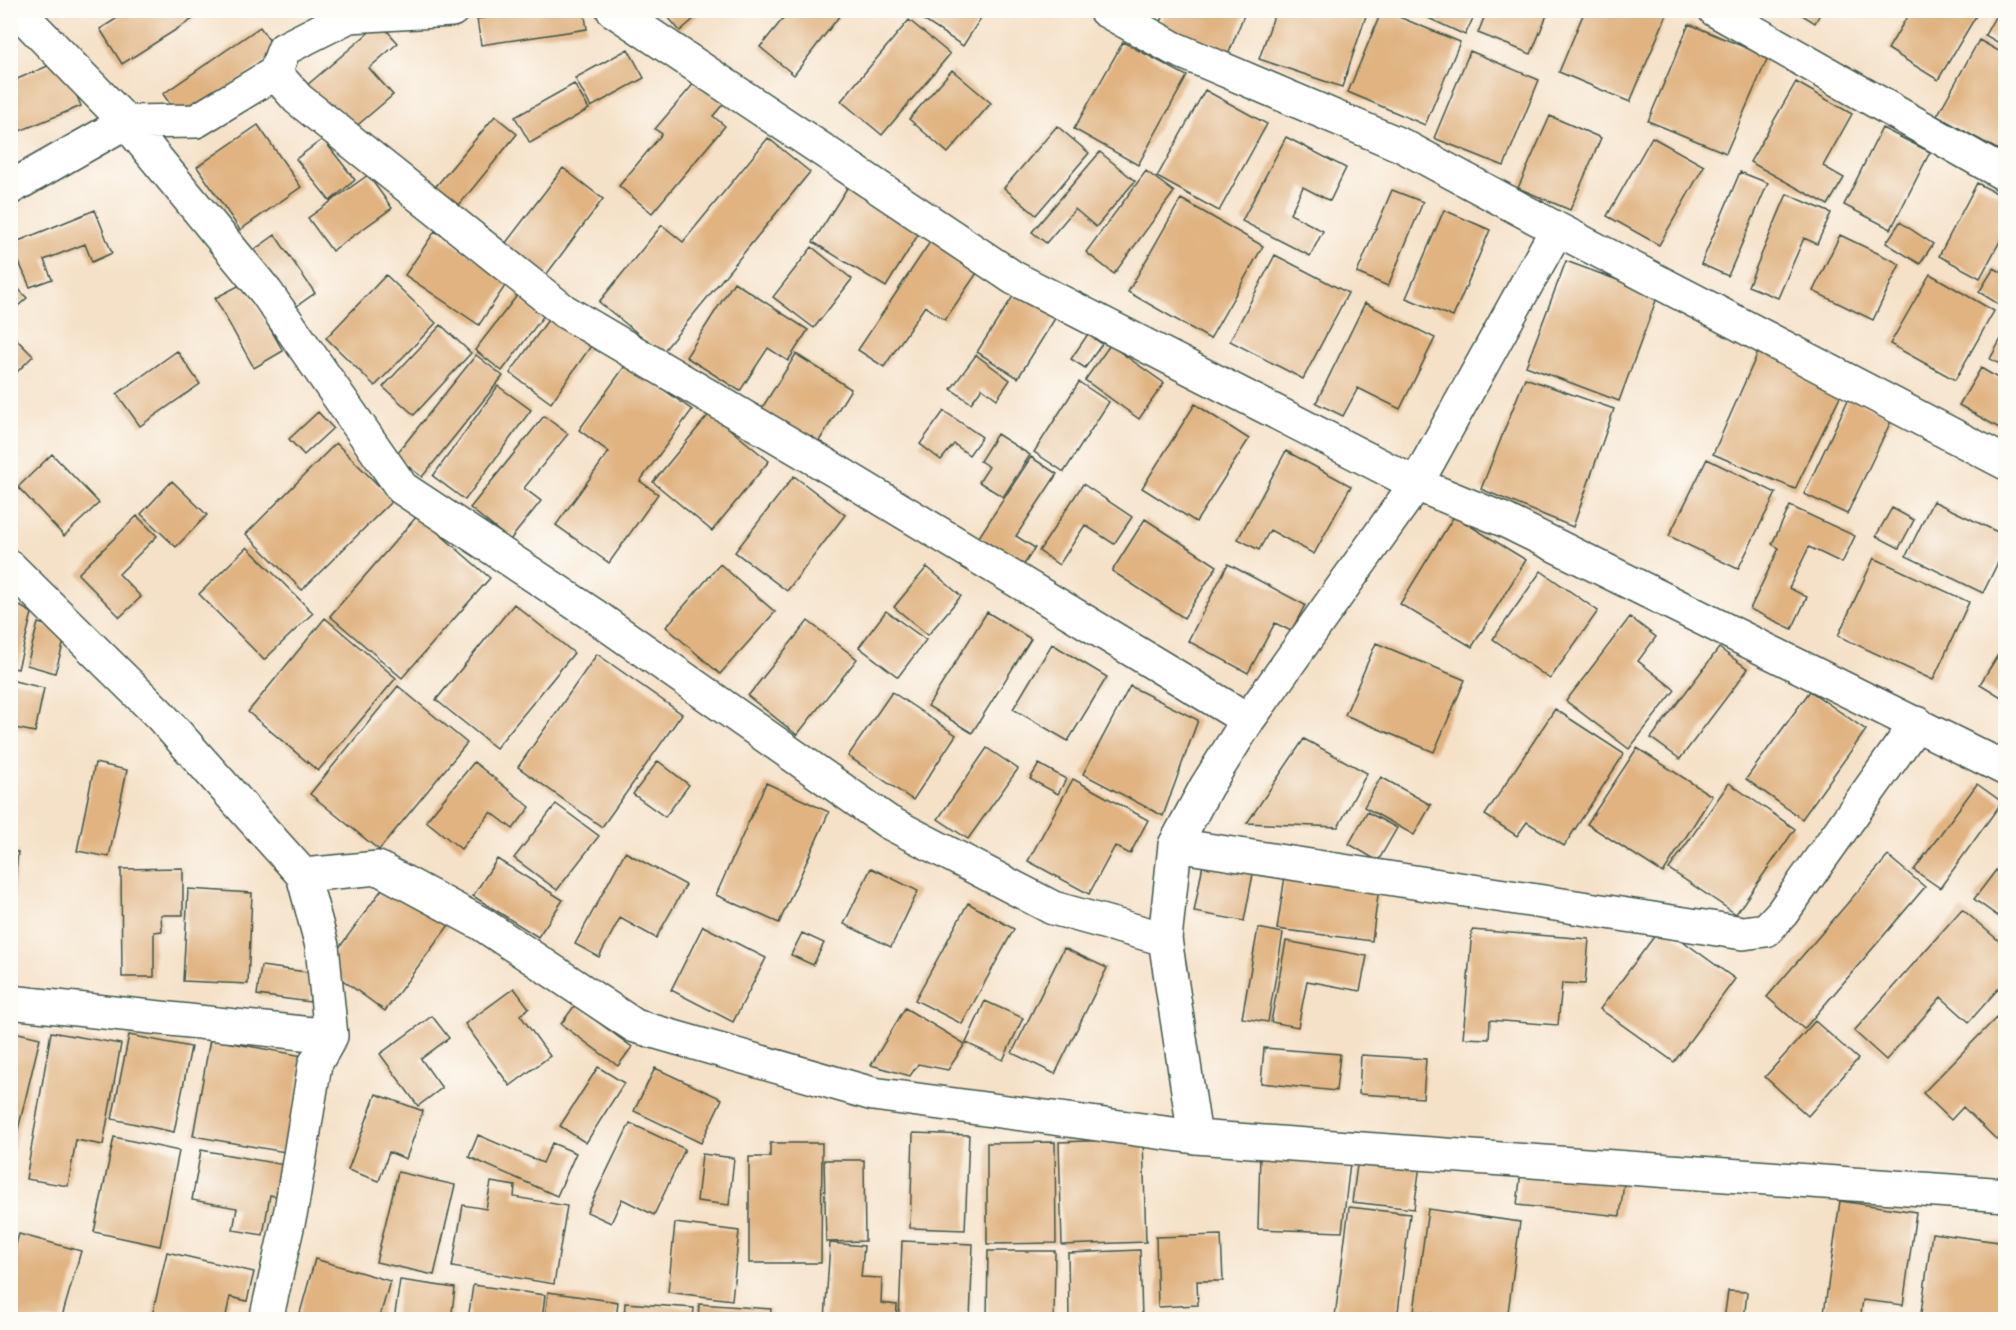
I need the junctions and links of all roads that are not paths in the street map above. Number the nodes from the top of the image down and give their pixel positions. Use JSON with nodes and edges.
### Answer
{"nodes":[{"id":1,"x":17,"y":10,"type":"edge"},
{"id":2,"x":452,"y":10,"type":"edge"},
{"id":3,"x":613,"y":10,"type":"edge"},
{"id":4,"x":1106,"y":10,"type":"edge"},
{"id":5,"x":1714,"y":10,"type":"edge"},
{"id":6,"x":276,"y":73,"type":"junction"},
{"id":7,"x":126,"y":122,"type":"junction"},
{"id":8,"x":2006,"y":175,"type":"edge"},
{"id":9,"x":10,"y":188,"type":"edge"},
{"id":10,"x":1557,"y":229,"type":"junction"},
{"id":11,"x":2006,"y":463,"type":"edge"},
{"id":12,"x":1416,"y":484,"type":"junction"},
{"id":13,"x":10,"y":567,"type":"edge"},
{"id":14,"x":1248,"y":720,"type":"junction"},
{"id":15,"x":1917,"y":723,"type":"junction"},
{"id":16,"x":2006,"y":769,"type":"edge"},
{"id":17,"x":1175,"y":845,"type":"junction"},
{"id":18,"x":303,"y":875,"type":"junction"},
{"id":19,"x":1165,"y":939,"type":"junction"},
{"id":20,"x":10,"y":1002,"type":"edge"},
{"id":21,"x":332,"y":1036,"type":"junction"},
{"id":22,"x":1195,"y":1137,"type":"junction"},
{"id":23,"x":2006,"y":1195,"type":"edge"},
{"id":24,"x":266,"y":1320,"type":"edge"}],
"edges":[{"from":1,"to":7,"type":"street"},
{"from":2,"to":6,"type":"street"},
{"from":3,"to":12,"type":"street"},
{"from":4,"to":10,"type":"street"},
{"from":5,"to":8,"type":"street"},
{"from":6,"to":7,"type":"street"},
{"from":6,"to":14,"type":"street"},
{"from":7,"to":9,"type":"street"},
{"from":7,"to":19,"type":"street"},
{"from":10,"to":11,"type":"street"},
{"from":10,"to":12,"type":"street"},
{"from":12,"to":14,"type":"street"},
{"from":12,"to":15,"type":"street"},
{"from":13,"to":18,"type":"street"},
{"from":14,"to":17,"type":"street"},
{"from":15,"to":16,"type":"street"},
{"from":15,"to":17,"type":"street"},
{"from":17,"to":19,"type":"street"},
{"from":18,"to":21,"type":"street"},
{"from":18,"to":22,"type":"street"},
{"from":19,"to":22,"type":"street"},
{"from":20,"to":21,"type":"street"},
{"from":21,"to":24,"type":"street"},
{"from":22,"to":23,"type":"street"}]}
